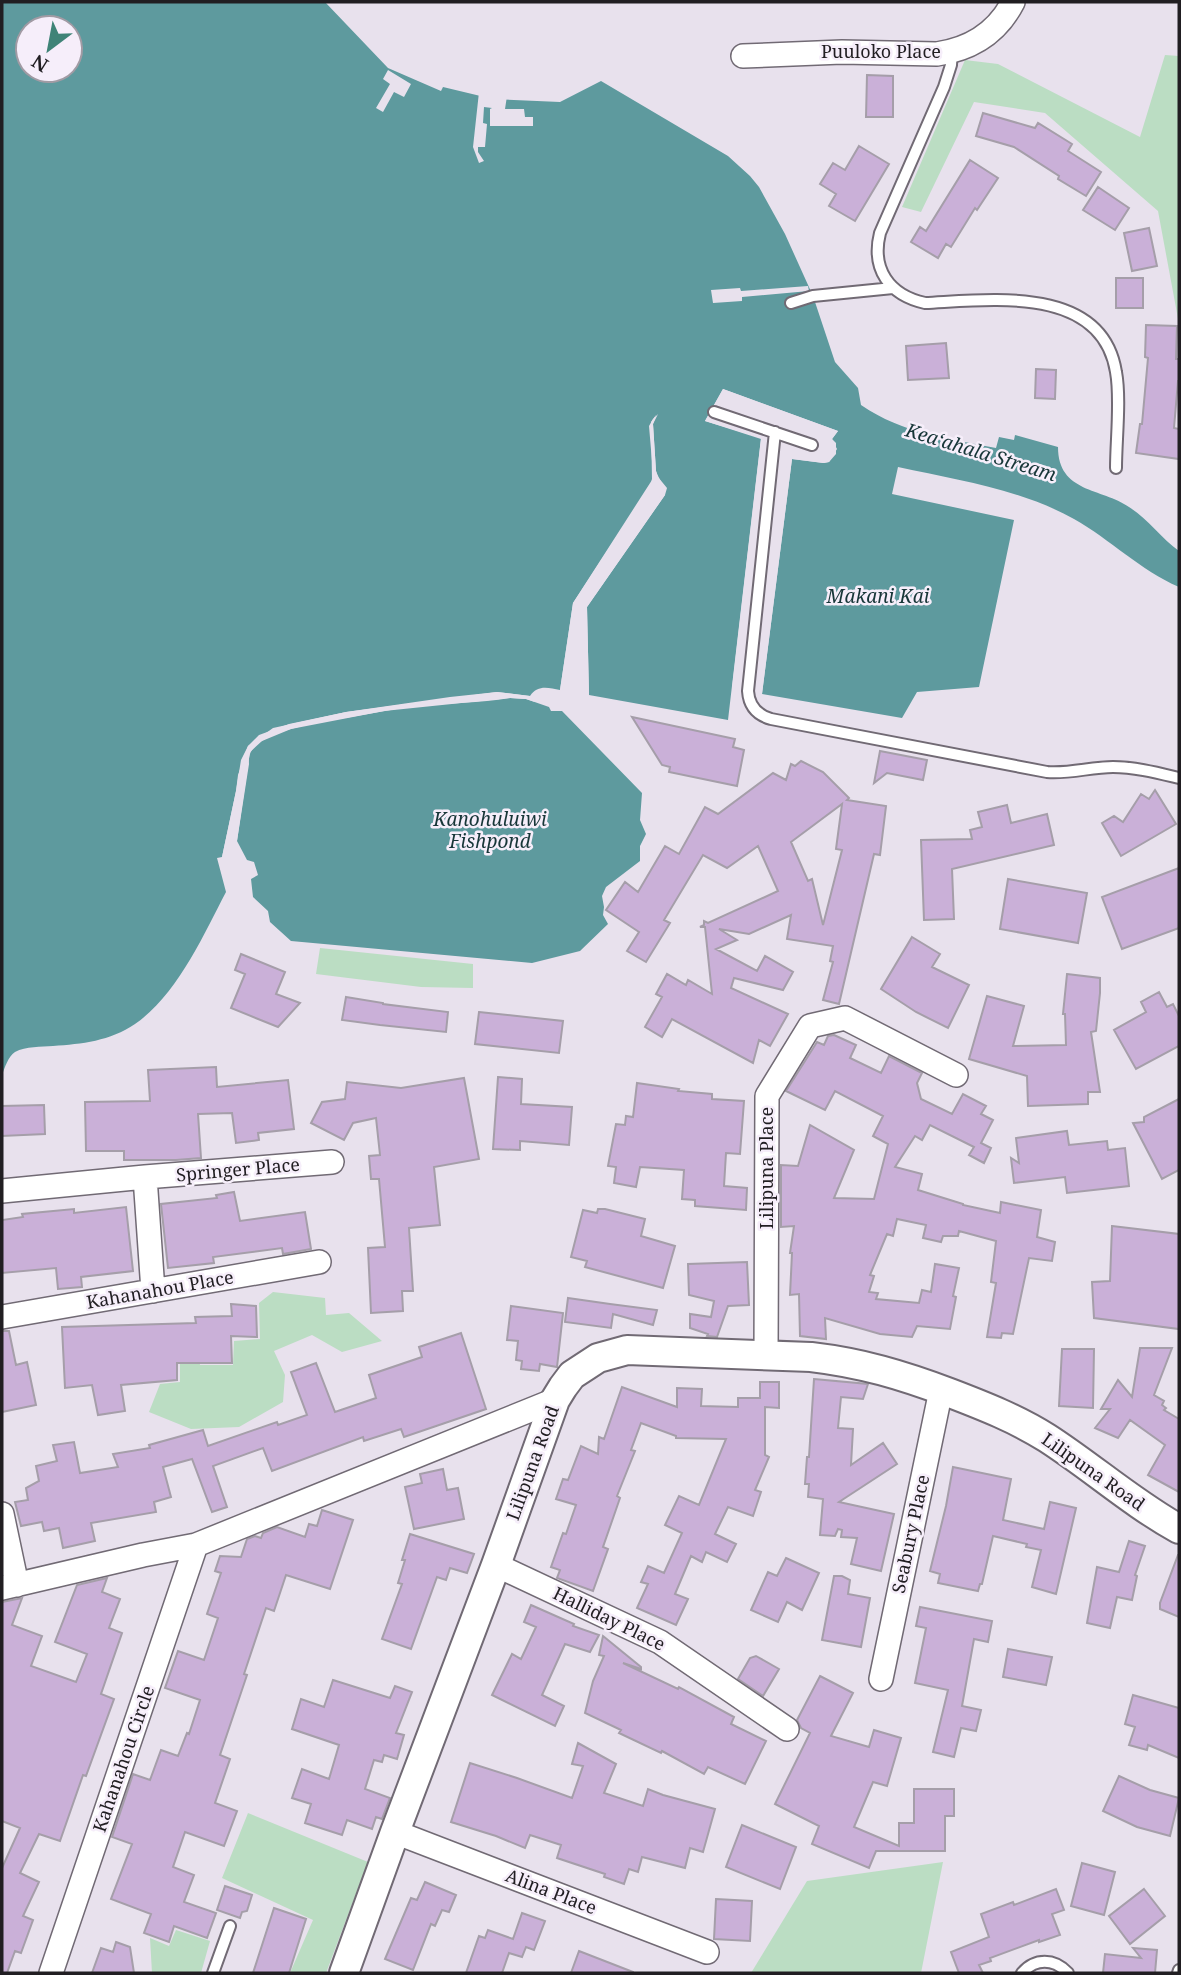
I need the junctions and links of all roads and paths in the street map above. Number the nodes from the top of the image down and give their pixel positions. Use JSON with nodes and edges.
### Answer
{"nodes":[{"id":1,"x":1009,"y":8,"type":"edge"},
{"id":2,"x":952,"y":51,"type":"junction"},
{"id":3,"x":743,"y":56,"type":"dead end"},
{"id":4,"x":893,"y":288,"type":"junction"},
{"id":5,"x":791,"y":303,"type":"dead end"},
{"id":6,"x":714,"y":412,"type":"dead end"},
{"id":7,"x":775,"y":432,"type":"junction"},
{"id":8,"x":812,"y":444,"type":"dead end"},
{"id":9,"x":1116,"y":468,"type":"dead end"},
{"id":10,"x":1179,"y":778,"type":"edge"},
{"id":11,"x":956,"y":1075,"type":"dead end"},
{"id":12,"x":332,"y":1163,"type":"dead end"},
{"id":13,"x":145,"y":1177,"type":"junction"},
{"id":14,"x":2,"y":1192,"type":"edge"},
{"id":15,"x":319,"y":1262,"type":"dead end"},
{"id":16,"x":153,"y":1291,"type":"junction"},
{"id":17,"x":2,"y":1317,"type":"edge"},
{"id":18,"x":766,"y":1356,"type":"junction"},
{"id":19,"x":941,"y":1390,"type":"junction"},
{"id":20,"x":555,"y":1400,"type":"junction"},
{"id":21,"x":2,"y":1514,"type":"edge"},
{"id":22,"x":1179,"y":1529,"type":"edge"},
{"id":23,"x":196,"y":1545,"type":"junction"},
{"id":24,"x":496,"y":1566,"type":"junction"},
{"id":25,"x":9,"y":1587,"type":"edge"},
{"id":26,"x":881,"y":1679,"type":"dead end"},
{"id":27,"x":787,"y":1729,"type":"dead end"},
{"id":28,"x":395,"y":1832,"type":"junction"},
{"id":29,"x":230,"y":1926,"type":"dead end"},
{"id":30,"x":707,"y":1952,"type":"dead end"},
{"id":31,"x":51,"y":1973,"type":"edge"},
{"id":32,"x":213,"y":1973,"type":"edge"},
{"id":33,"x":344,"y":1973,"type":"edge"},
{"id":34,"x":1022,"y":1973,"type":"edge"},
{"id":35,"x":1068,"y":1973,"type":"edge"}],
"edges":[{"from":1,"to":2,"type":"street","name":"Puuloko Place"},
{"from":2,"to":3,"type":"street","name":"Puuloko Place"},
{"from":2,"to":4,"type":"lane"},
{"from":4,"to":5,"type":"lane"},
{"from":4,"to":9,"type":"lane"},
{"from":6,"to":7,"type":"lane"},
{"from":7,"to":8,"type":"lane"},
{"from":7,"to":10,"type":"lane"},
{"from":11,"to":18,"type":"street","name":"Lilipuna Place"},
{"from":12,"to":13,"type":"street","name":"Springer Place"},
{"from":13,"to":14,"type":"street","name":"Springer Place"},
{"from":13,"to":16,"type":"street"},
{"from":15,"to":16,"type":"street","name":"Kahanahou Place"},
{"from":16,"to":17,"type":"street","name":"Kahanahou Place"},
{"from":18,"to":19,"type":"street","name":"Lilipuna Road"},
{"from":18,"to":20,"type":"street","name":"Lilipuna Road"},
{"from":19,"to":22,"type":"street","name":"Lilipuna Road"},
{"from":19,"to":26,"type":"street","name":"Seabury Place"},
{"from":20,"to":23,"type":"street"},
{"from":20,"to":24,"type":"street","name":"Lilipuna Road"},
{"from":21,"to":25,"type":"street"},
{"from":23,"to":25,"type":"street"},
{"from":23,"to":31,"type":"street","name":"Kahanahou Circle"},
{"from":24,"to":27,"type":"street","name":"Halliday Place"},
{"from":24,"to":28,"type":"street","name":"Lilipuna Road"},
{"from":28,"to":30,"type":"street","name":"Alina Place"},
{"from":28,"to":33,"type":"street","name":"Lilipuna Road"},
{"from":29,"to":32,"type":"lane"},
{"from":34,"to":35,"type":"lane"}]}
